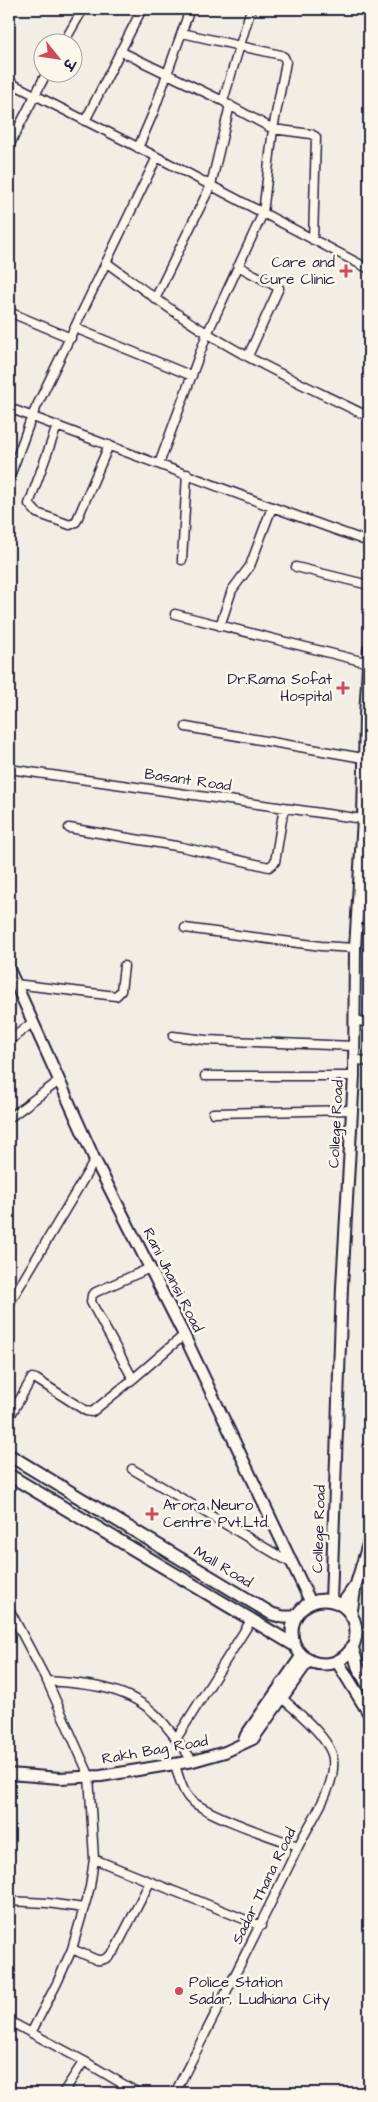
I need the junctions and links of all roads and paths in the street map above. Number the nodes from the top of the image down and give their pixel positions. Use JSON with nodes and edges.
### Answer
{"nodes":[{"id":1,"x":82,"y":9,"type":"edge"},
{"id":2,"x":142,"y":9,"type":"edge"},
{"id":3,"x":190,"y":9,"type":"edge"},
{"id":4,"x":251,"y":9,"type":"edge"},
{"id":5,"x":69,"y":32,"type":"edge"},
{"id":6,"x":182,"y":33,"type":"junction"},
{"id":7,"x":241,"y":46,"type":"junction"},
{"id":8,"x":120,"y":52,"type":"junction"},
{"id":9,"x":167,"y":74,"type":"junction"},
{"id":10,"x":9,"y":82,"type":"edge"},
{"id":11,"x":42,"y":82,"type":"edge"},
{"id":12,"x":34,"y":96,"type":"junction"},
{"id":13,"x":226,"y":103,"type":"junction"},
{"id":14,"x":85,"y":120,"type":"junction"},
{"id":15,"x":273,"y":129,"type":"junction"},
{"id":16,"x":9,"y":146,"type":"edge"},
{"id":17,"x":138,"y":148,"type":"junction"},
{"id":18,"x":157,"y":157,"type":"junction"},
{"id":19,"x":211,"y":185,"type":"junction"},
{"id":20,"x":263,"y":213,"type":"junction"},
{"id":21,"x":313,"y":240,"type":"junction"},
{"id":22,"x":107,"y":263,"type":"junction"},
{"id":23,"x":238,"y":266,"type":"junction"},
{"id":24,"x":369,"y":269,"type":"edge"},
{"id":25,"x":155,"y":299,"type":"junction"},
{"id":26,"x":9,"y":312,"type":"edge"},
{"id":27,"x":75,"y":328,"type":"junction"},
{"id":28,"x":207,"y":334,"type":"junction"},
{"id":29,"x":71,"y":338,"type":"junction"},
{"id":30,"x":248,"y":356,"type":"junction"},
{"id":31,"x":192,"y":376,"type":"junction"},
{"id":32,"x":9,"y":408,"type":"edge"},
{"id":33,"x":32,"y":416,"type":"junction"},
{"id":34,"x":369,"y":416,"type":"edge"},
{"id":35,"x":57,"y":426,"type":"junction"},
{"id":36,"x":109,"y":445,"type":"junction"},
{"id":37,"x":158,"y":464,"type":"junction"},
{"id":38,"x":187,"y":474,"type":"junction"},
{"id":39,"x":9,"y":479,"type":"edge"},
{"id":40,"x":272,"y":507,"type":"junction"},
{"id":41,"x":369,"y":542,"type":"edge"},
{"id":42,"x":182,"y":560,"type":"dead end"},
{"id":43,"x":296,"y":567,"type":"dead end"},
{"id":44,"x":369,"y":585,"type":"edge"},
{"id":45,"x":175,"y":614,"type":"dead end"},
{"id":46,"x":220,"y":626,"type":"junction"},
{"id":47,"x":369,"y":649,"type":"edge"},
{"id":48,"x":368,"y":663,"type":"edge"},
{"id":49,"x":367,"y":716,"type":"edge"},
{"id":50,"x":186,"y":727,"type":"dead end"},
{"id":51,"x":363,"y":758,"type":"junction"},
{"id":52,"x":9,"y":769,"type":"edge"},
{"id":53,"x":366,"y":792,"type":"edge"},
{"id":54,"x":284,"y":807,"type":"junction"},
{"id":55,"x":363,"y":819,"type":"junction"},
{"id":56,"x":69,"y":828,"type":"dead end"},
{"id":57,"x":364,"y":898,"type":"edge"},
{"id":58,"x":185,"y":928,"type":"dead end"},
{"id":59,"x":356,"y":948,"type":"junction"},
{"id":60,"x":124,"y":966,"type":"dead end"},
{"id":61,"x":9,"y":969,"type":"edge"},
{"id":62,"x":15,"y":984,"type":"junction"},
{"id":63,"x":355,"y":1020,"type":"junction"},
{"id":64,"x":33,"y":1022,"type":"junction"},
{"id":65,"x":369,"y":1023,"type":"edge"},
{"id":66,"x":173,"y":1036,"type":"dead end"},
{"id":67,"x":9,"y":1041,"type":"edge"},
{"id":68,"x":354,"y":1046,"type":"junction"},
{"id":69,"x":354,"y":1059,"type":"junction"},
{"id":70,"x":369,"y":1062,"type":"edge"},
{"id":71,"x":206,"y":1076,"type":"dead end"},
{"id":72,"x":354,"y":1076,"type":"junction"},
{"id":73,"x":58,"y":1081,"type":"junction"},
{"id":74,"x":352,"y":1110,"type":"junction"},
{"id":75,"x":213,"y":1113,"type":"dead end"},
{"id":76,"x":9,"y":1118,"type":"edge"},
{"id":77,"x":95,"y":1160,"type":"junction"},
{"id":78,"x":150,"y":1268,"type":"junction"},
{"id":79,"x":9,"y":1304,"type":"edge"},
{"id":80,"x":184,"y":1335,"type":"junction"},
{"id":81,"x":133,"y":1379,"type":"junction"},
{"id":82,"x":9,"y":1418,"type":"edge"},
{"id":83,"x":9,"y":1455,"type":"edge"},
{"id":84,"x":132,"y":1469,"type":"dead end"},
{"id":85,"x":9,"y":1474,"type":"edge"},
{"id":86,"x":369,"y":1541,"type":"edge"},
{"id":87,"x":291,"y":1563,"type":"junction"},
{"id":88,"x":356,"y":1584,"type":"junction"},
{"id":89,"x":311,"y":1603,"type":"junction"},
{"id":90,"x":336,"y":1603,"type":"junction"},
{"id":91,"x":9,"y":1609,"type":"edge"},
{"id":92,"x":351,"y":1616,"type":"junction"},
{"id":93,"x":296,"y":1617,"type":"junction"},
{"id":94,"x":252,"y":1619,"type":"junction"},
{"id":95,"x":294,"y":1645,"type":"junction"},
{"id":96,"x":352,"y":1646,"type":"junction"},
{"id":97,"x":306,"y":1658,"type":"junction"},
{"id":98,"x":337,"y":1661,"type":"junction"},
{"id":99,"x":47,"y":1681,"type":"junction"},
{"id":100,"x":368,"y":1684,"type":"edge"},
{"id":101,"x":283,"y":1698,"type":"junction"},
{"id":102,"x":369,"y":1713,"type":"edge"},
{"id":103,"x":176,"y":1739,"type":"junction"},
{"id":104,"x":244,"y":1743,"type":"junction"},
{"id":105,"x":193,"y":1761,"type":"junction"},
{"id":106,"x":175,"y":1764,"type":"junction"},
{"id":107,"x":9,"y":1774,"type":"edge"},
{"id":108,"x":88,"y":1775,"type":"junction"},
{"id":109,"x":298,"y":1846,"type":"junction"},
{"id":110,"x":94,"y":1859,"type":"junction"},
{"id":111,"x":150,"y":1882,"type":"junction"},
{"id":112,"x":9,"y":1901,"type":"edge"},
{"id":113,"x":84,"y":1908,"type":"junction"},
{"id":114,"x":261,"y":1926,"type":"junction"},
{"id":115,"x":72,"y":1949,"type":"junction"},
{"id":116,"x":9,"y":2021,"type":"edge"},
{"id":117,"x":31,"y":2033,"type":"junction"},
{"id":118,"x":84,"y":2061,"type":"junction"},
{"id":119,"x":63,"y":2093,"type":"edge"},
{"id":120,"x":138,"y":2093,"type":"edge"},
{"id":121,"x":175,"y":2093,"type":"edge"}],
"edges":[{"from":1,"to":5,"type":"street"},
{"from":2,"to":8,"type":"street"},
{"from":3,"to":6,"type":"street"},
{"from":4,"to":7,"type":"street"},
{"from":6,"to":7,"type":"street"},
{"from":6,"to":9,"type":"street"},
{"from":7,"to":13,"type":"street"},
{"from":7,"to":15,"type":"street"},
{"from":8,"to":9,"type":"street"},
{"from":8,"to":14,"type":"street"},
{"from":9,"to":13,"type":"street"},
{"from":9,"to":17,"type":"street"},
{"from":10,"to":12,"type":"street"},
{"from":11,"to":12,"type":"street"},
{"from":12,"to":14,"type":"street"},
{"from":12,"to":16,"type":"street"},
{"from":13,"to":15,"type":"street"},
{"from":13,"to":19,"type":"street"},
{"from":14,"to":17,"type":"street"},
{"from":15,"to":20,"type":"street"},
{"from":15,"to":21,"type":"street"},
{"from":17,"to":18,"type":"street"},
{"from":18,"to":19,"type":"street"},
{"from":18,"to":22,"type":"street"},
{"from":19,"to":20,"type":"street"},
{"from":19,"to":25,"type":"street"},
{"from":20,"to":21,"type":"street"},
{"from":20,"to":23,"type":"street"},
{"from":21,"to":24,"type":"street"},
{"from":22,"to":25,"type":"street"},
{"from":22,"to":27,"type":"street"},
{"from":23,"to":28,"type":"street"},
{"from":23,"to":30,"type":"street"},
{"from":25,"to":28,"type":"street"},
{"from":26,"to":29,"type":"street"},
{"from":27,"to":29,"type":"street"},
{"from":27,"to":31,"type":"street"},
{"from":28,"to":30,"type":"street"},
{"from":28,"to":31,"type":"street"},
{"from":29,"to":33,"type":"street"},
{"from":30,"to":34,"type":"street"},
{"from":31,"to":37,"type":"street"},
{"from":32,"to":33,"type":"street"},
{"from":33,"to":35,"type":"street"},
{"from":33,"to":39,"type":"street"},
{"from":35,"to":36,"type":"street"},
{"from":35,"to":36,"type":"street"},
{"from":36,"to":37,"type":"street"},
{"from":37,"to":38,"type":"street"},
{"from":38,"to":40,"type":"street"},
{"from":38,"to":42,"type":"street"},
{"from":40,"to":41,"type":"street"},
{"from":40,"to":46,"type":"street"},
{"from":43,"to":44,"type":"street"},
{"from":45,"to":46,"type":"street"},
{"from":46,"to":48,"type":"street"},
{"from":47,"to":48,"type":"street","name":"College Road"},
{"from":48,"to":49,"type":"street","name":"College Road"},
{"from":49,"to":51,"type":"street","name":"College Road"},
{"from":50,"to":51,"type":"street"},
{"from":51,"to":53,"type":"street","name":"College Road"},
{"from":52,"to":54,"type":"street","name":"Basant Road"},
{"from":53,"to":55,"type":"street","name":"College Road"},
{"from":54,"to":55,"type":"street","name":"Basant Road"},
{"from":54,"to":56,"type":"street"},
{"from":55,"to":57,"type":"street","name":"College Road"},
{"from":57,"to":59,"type":"street","name":"College Road"},
{"from":58,"to":59,"type":"street"},
{"from":59,"to":63,"type":"street","name":"College Road"},
{"from":60,"to":62,"type":"street"},
{"from":61,"to":62,"type":"street","name":"Rani Jhansi Road"},
{"from":62,"to":64,"type":"street","name":"Rani Jhansi Road"},
{"from":63,"to":65,"type":"street"},
{"from":63,"to":68,"type":"street","name":"College Road"},
{"from":64,"to":67,"type":"street"},
{"from":64,"to":73,"type":"street","name":"Rani Jhansi Road"},
{"from":66,"to":68,"type":"street"},
{"from":68,"to":69,"type":"street","name":"College Road"},
{"from":69,"to":70,"type":"street"},
{"from":69,"to":72,"type":"street","name":"College Road"},
{"from":71,"to":72,"type":"street"},
{"from":72,"to":74,"type":"street","name":"College Road"},
{"from":73,"to":76,"type":"street"},
{"from":73,"to":77,"type":"street","name":"Rani Jhansi Road"},
{"from":74,"to":75,"type":"street"},
{"from":74,"to":90,"type":"street","name":"College Road"},
{"from":77,"to":78,"type":"street","name":"Rani Jhansi Road"},
{"from":77,"to":79,"type":"street"},
{"from":78,"to":80,"type":"street","name":"Rani Jhansi Road"},
{"from":78,"to":81,"type":"street"},
{"from":80,"to":81,"type":"street"},
{"from":80,"to":87,"type":"street","name":"Rani Jhansi Road"},
{"from":81,"to":82,"type":"street"},
{"from":83,"to":93,"type":"main road","name":"Mall Road"},
{"from":84,"to":87,"type":"street"},
{"from":85,"to":94,"type":"main road","name":"Mall Road"},
{"from":86,"to":88,"type":"street"},
{"from":87,"to":89,"type":"street","name":"Rani Jhansi Road"},
{"from":88,"to":90,"type":"street"},
{"from":88,"to":92,"type":"street"},
{"from":89,"to":90,"type":"main road"},
{"from":89,"to":93,"type":"main road"},
{"from":90,"to":92,"type":"main road"},
{"from":91,"to":99,"type":"street"},
{"from":92,"to":96,"type":"main road"},
{"from":93,"to":95,"type":"main road"},
{"from":94,"to":95,"type":"main road","name":"Mall Road"},
{"from":94,"to":103,"type":"street"},
{"from":95,"to":97,"type":"main road"},
{"from":96,"to":98,"type":"main road"},
{"from":96,"to":100,"type":"main road"},
{"from":97,"to":98,"type":"main road"},
{"from":97,"to":101,"type":"street","name":"Rakh Bag Road"},
{"from":97,"to":104,"type":"street"},
{"from":98,"to":102,"type":"main road"},
{"from":99,"to":103,"type":"street"},
{"from":99,"to":108,"type":"street"},
{"from":101,"to":104,"type":"street","name":"Rakh Bag Road"},
{"from":101,"to":109,"type":"street","name":"Sadar Thana Road"},
{"from":103,"to":105,"type":"street"},
{"from":104,"to":105,"type":"street","name":"Rakh Bag Road"},
{"from":105,"to":106,"type":"street","name":"Rakh Bag Road"},
{"from":106,"to":108,"type":"street","name":"Rakh Bag Road"},
{"from":106,"to":109,"type":"street"},
{"from":107,"to":108,"type":"street","name":"Rakh Bag Road"},
{"from":108,"to":110,"type":"street"},
{"from":109,"to":114,"type":"street","name":"Sadar Thana Road"},
{"from":110,"to":111,"type":"street"},
{"from":110,"to":113,"type":"street"},
{"from":111,"to":114,"type":"street"},
{"from":111,"to":115,"type":"street"},
{"from":112,"to":113,"type":"street"},
{"from":113,"to":115,"type":"street"},
{"from":114,"to":121,"type":"street","name":"Sadar Thana Road"},
{"from":115,"to":117,"type":"street"},
{"from":116,"to":117,"type":"street"},
{"from":117,"to":118,"type":"street"},
{"from":118,"to":119,"type":"street"},
{"from":118,"to":120,"type":"street"}]}
